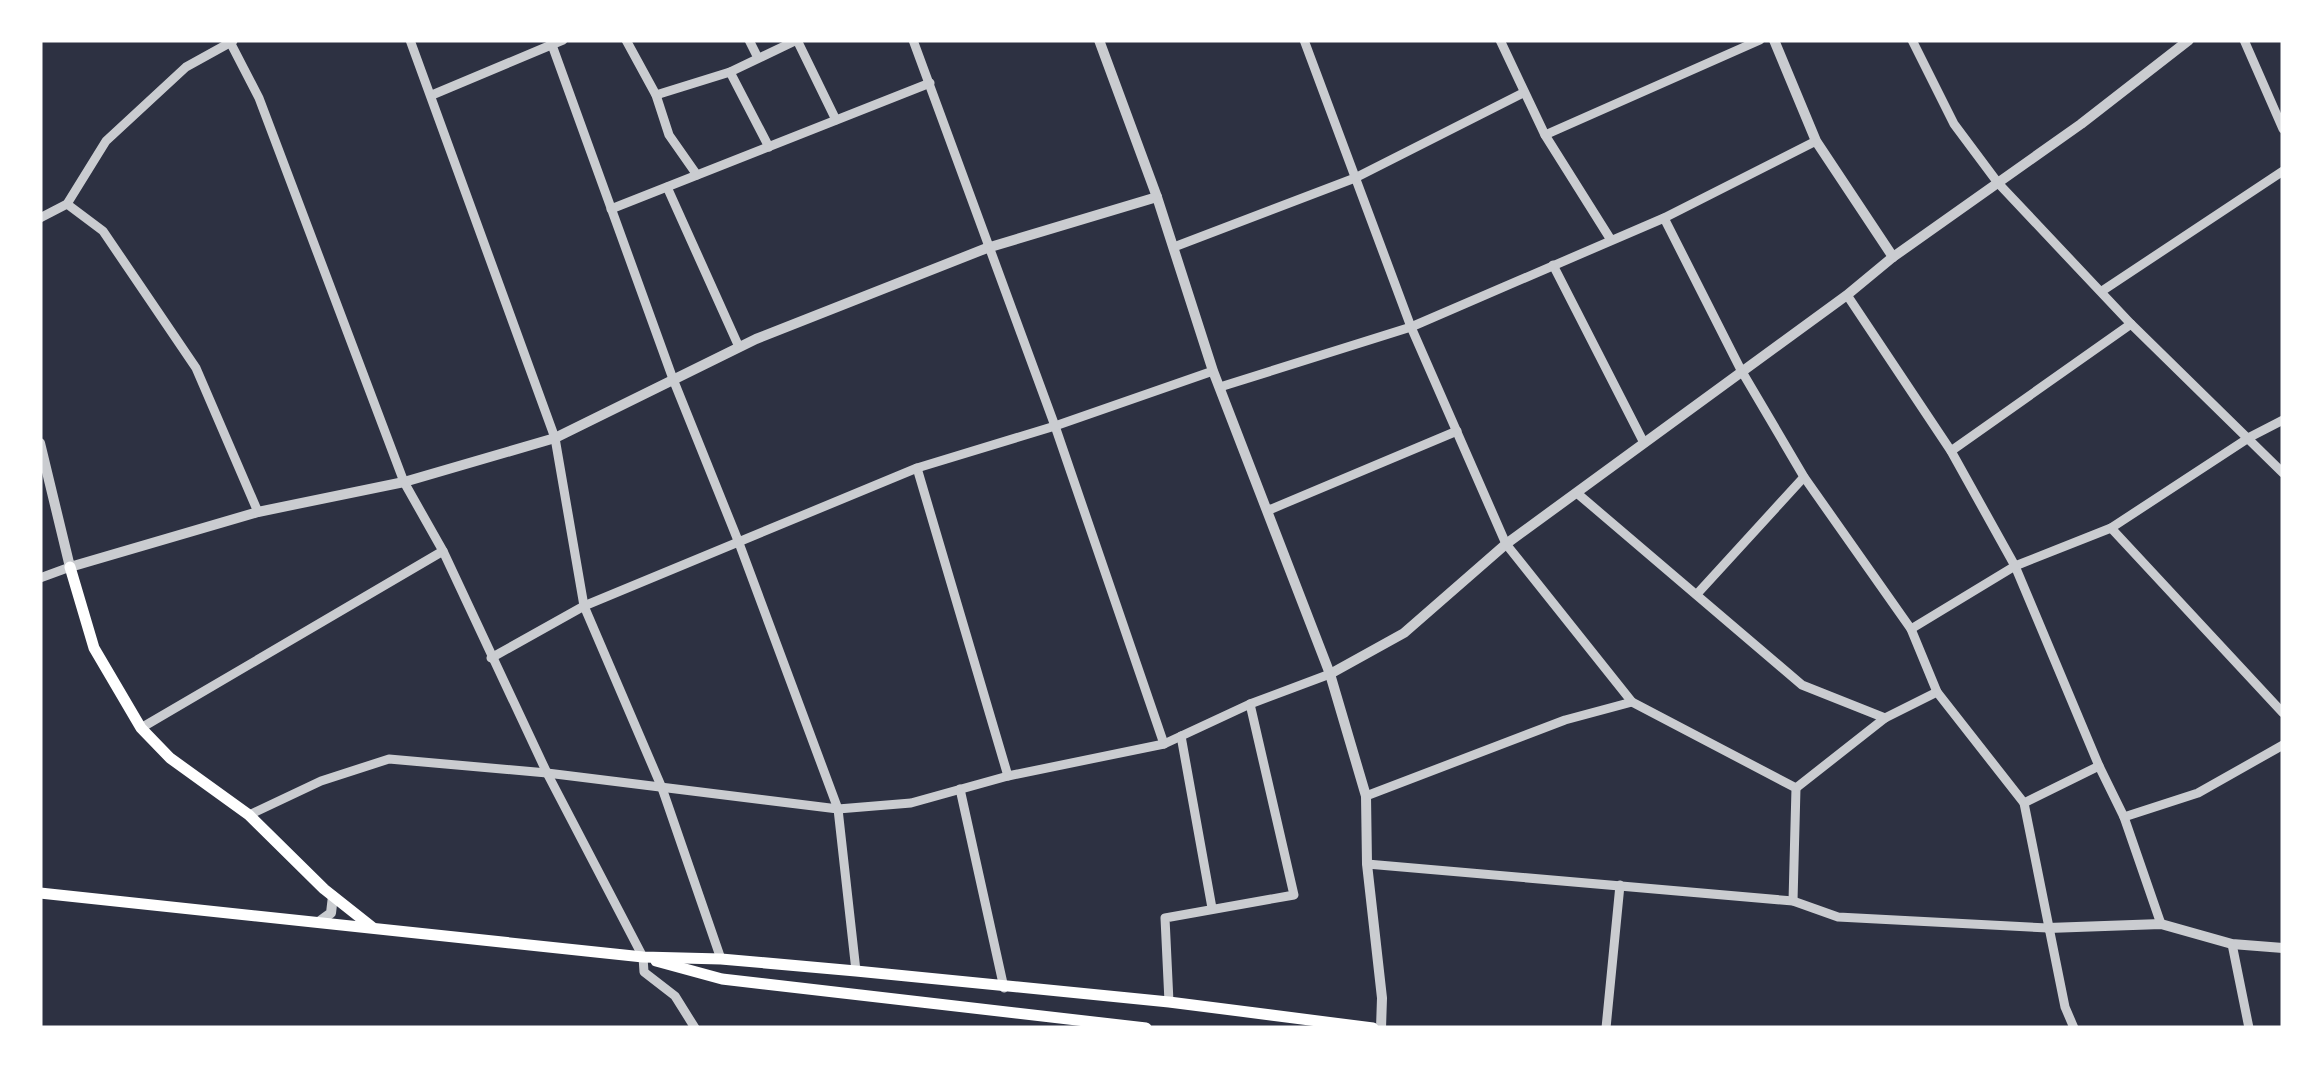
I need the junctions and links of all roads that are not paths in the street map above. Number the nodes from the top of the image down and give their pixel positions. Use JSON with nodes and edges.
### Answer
{"nodes":[{"id":1,"x":231,"y":40,"type":"edge"},
{"id":2,"x":410,"y":40,"type":"edge"},
{"id":3,"x":563,"y":40,"type":"edge"},
{"id":4,"x":626,"y":40,"type":"edge"},
{"id":5,"x":749,"y":40,"type":"edge"},
{"id":6,"x":797,"y":40,"type":"edge"},
{"id":7,"x":913,"y":40,"type":"edge"},
{"id":8,"x":1099,"y":40,"type":"edge"},
{"id":9,"x":1304,"y":40,"type":"edge"},
{"id":10,"x":1500,"y":40,"type":"edge"},
{"id":11,"x":1760,"y":40,"type":"edge"},
{"id":12,"x":1774,"y":40,"type":"edge"},
{"id":13,"x":1912,"y":40,"type":"edge"},
{"id":14,"x":2189,"y":40,"type":"edge"},
{"id":15,"x":2244,"y":40,"type":"edge"},
{"id":16,"x":552,"y":45,"type":"junction"},
{"id":17,"x":758,"y":58,"type":"junction"},
{"id":18,"x":730,"y":72,"type":"junction"},
{"id":19,"x":930,"y":84,"type":"junction"},
{"id":20,"x":1523,"y":93,"type":"junction"},
{"id":21,"x":432,"y":94,"type":"junction"},
{"id":22,"x":656,"y":95,"type":"junction"},
{"id":23,"x":836,"y":120,"type":"junction"},
{"id":24,"x":2283,"y":129,"type":"edge"},
{"id":25,"x":1544,"y":135,"type":"junction"},
{"id":26,"x":1816,"y":141,"type":"junction"},
{"id":27,"x":769,"y":147,"type":"junction"},
{"id":28,"x":2283,"y":171,"type":"edge"},
{"id":29,"x":696,"y":175,"type":"junction"},
{"id":30,"x":1355,"y":178,"type":"junction"},
{"id":31,"x":1998,"y":184,"type":"junction"},
{"id":32,"x":667,"y":187,"type":"junction"},
{"id":33,"x":1157,"y":196,"type":"junction"},
{"id":34,"x":67,"y":204,"type":"junction"},
{"id":35,"x":611,"y":209,"type":"junction"},
{"id":36,"x":40,"y":218,"type":"edge"},
{"id":37,"x":1664,"y":218,"type":"junction"},
{"id":38,"x":1611,"y":240,"type":"junction"},
{"id":39,"x":1174,"y":247,"type":"junction"},
{"id":40,"x":987,"y":248,"type":"junction"},
{"id":41,"x":1894,"y":257,"type":"junction"},
{"id":42,"x":1553,"y":265,"type":"junction"},
{"id":43,"x":2102,"y":291,"type":"junction"},
{"id":44,"x":1847,"y":295,"type":"junction"},
{"id":45,"x":2131,"y":324,"type":"junction"},
{"id":46,"x":1411,"y":327,"type":"junction"},
{"id":47,"x":739,"y":348,"type":"junction"},
{"id":48,"x":1741,"y":370,"type":"junction"},
{"id":49,"x":1213,"y":371,"type":"junction"},
{"id":50,"x":673,"y":379,"type":"junction"},
{"id":51,"x":1220,"y":387,"type":"junction"},
{"id":52,"x":2283,"y":420,"type":"edge"},
{"id":53,"x":1055,"y":426,"type":"junction"},
{"id":54,"x":1457,"y":431,"type":"junction"},
{"id":55,"x":2250,"y":437,"type":"junction"},
{"id":56,"x":555,"y":438,"type":"junction"},
{"id":57,"x":40,"y":442,"type":"edge"},
{"id":58,"x":1644,"y":443,"type":"junction"},
{"id":59,"x":1951,"y":452,"type":"junction"},
{"id":60,"x":917,"y":468,"type":"junction"},
{"id":61,"x":2283,"y":472,"type":"edge"},
{"id":62,"x":1804,"y":477,"type":"junction"},
{"id":63,"x":404,"y":482,"type":"junction"},
{"id":64,"x":1578,"y":494,"type":"junction"},
{"id":65,"x":1269,"y":510,"type":"junction"},
{"id":66,"x":258,"y":512,"type":"junction"},
{"id":67,"x":2111,"y":528,"type":"junction"},
{"id":68,"x":738,"y":543,"type":"junction"},
{"id":69,"x":1506,"y":544,"type":"junction"},
{"id":70,"x":443,"y":551,"type":"junction"},
{"id":71,"x":2015,"y":566,"type":"junction"},
{"id":72,"x":70,"y":567,"type":"junction"},
{"id":73,"x":40,"y":578,"type":"edge"},
{"id":74,"x":1697,"y":594,"type":"junction"},
{"id":75,"x":584,"y":606,"type":"junction"},
{"id":76,"x":1911,"y":629,"type":"junction"},
{"id":77,"x":491,"y":658,"type":"junction"},
{"id":78,"x":1330,"y":674,"type":"junction"},
{"id":79,"x":1937,"y":692,"type":"junction"},
{"id":80,"x":1632,"y":702,"type":"junction"},
{"id":81,"x":1250,"y":704,"type":"junction"},
{"id":82,"x":2283,"y":713,"type":"edge"},
{"id":83,"x":1885,"y":718,"type":"junction"},
{"id":84,"x":141,"y":728,"type":"junction"},
{"id":85,"x":1182,"y":736,"type":"junction"},
{"id":86,"x":1164,"y":744,"type":"junction"},
{"id":87,"x":2283,"y":746,"type":"edge"},
{"id":88,"x":2099,"y":766,"type":"junction"},
{"id":89,"x":547,"y":774,"type":"junction"},
{"id":90,"x":1008,"y":776,"type":"junction"},
{"id":91,"x":662,"y":788,"type":"junction"},
{"id":92,"x":1796,"y":788,"type":"junction"},
{"id":93,"x":960,"y":789,"type":"junction"},
{"id":94,"x":1366,"y":796,"type":"junction"},
{"id":95,"x":2024,"y":804,"type":"junction"},
{"id":96,"x":838,"y":809,"type":"junction"},
{"id":97,"x":249,"y":815,"type":"junction"},
{"id":98,"x":2124,"y":816,"type":"junction"},
{"id":99,"x":1367,"y":864,"type":"junction"},
{"id":100,"x":1620,"y":885,"type":"junction"},
{"id":101,"x":40,"y":892,"type":"edge"},
{"id":102,"x":333,"y":896,"type":"junction"},
{"id":103,"x":1792,"y":901,"type":"junction"},
{"id":104,"x":1212,"y":908,"type":"junction"},
{"id":105,"x":320,"y":921,"type":"junction"},
{"id":106,"x":2160,"y":924,"type":"junction"},
{"id":107,"x":372,"y":927,"type":"junction"},
{"id":108,"x":2048,"y":928,"type":"junction"},
{"id":109,"x":2232,"y":944,"type":"junction"},
{"id":110,"x":2283,"y":948,"type":"edge"},
{"id":111,"x":643,"y":957,"type":"junction"},
{"id":112,"x":721,"y":959,"type":"junction"},
{"id":113,"x":856,"y":971,"type":"junction"},
{"id":114,"x":1004,"y":988,"type":"junction"},
{"id":115,"x":1169,"y":1002,"type":"junction"},
{"id":116,"x":695,"y":1028,"type":"edge"},
{"id":117,"x":1146,"y":1028,"type":"edge"},
{"id":118,"x":1373,"y":1028,"type":"edge"},
{"id":119,"x":1382,"y":1028,"type":"edge"},
{"id":120,"x":1606,"y":1028,"type":"edge"},
{"id":121,"x":2074,"y":1028,"type":"edge"},
{"id":122,"x":2249,"y":1028,"type":"edge"}],
"edges":[{"from":1,"to":34,"type":"street"},
{"from":1,"to":63,"type":"street"},
{"from":2,"to":21,"type":"street"},
{"from":3,"to":16,"type":"street"},
{"from":4,"to":22,"type":"street"},
{"from":5,"to":17,"type":"street"},
{"from":6,"to":17,"type":"street"},
{"from":6,"to":23,"type":"street"},
{"from":7,"to":19,"type":"street"},
{"from":8,"to":33,"type":"street"},
{"from":9,"to":30,"type":"street"},
{"from":10,"to":20,"type":"street"},
{"from":11,"to":25,"type":"street"},
{"from":12,"to":26,"type":"street"},
{"from":13,"to":31,"type":"street"},
{"from":14,"to":31,"type":"street"},
{"from":15,"to":24,"type":"street"},
{"from":16,"to":21,"type":"street"},
{"from":16,"to":35,"type":"street"},
{"from":17,"to":18,"type":"street"},
{"from":18,"to":22,"type":"street"},
{"from":18,"to":27,"type":"street"},
{"from":19,"to":23,"type":"street"},
{"from":19,"to":40,"type":"street"},
{"from":20,"to":25,"type":"street"},
{"from":20,"to":30,"type":"street"},
{"from":21,"to":56,"type":"street"},
{"from":22,"to":29,"type":"street"},
{"from":23,"to":27,"type":"street"},
{"from":25,"to":38,"type":"street"},
{"from":26,"to":37,"type":"street"},
{"from":26,"to":41,"type":"street"},
{"from":27,"to":29,"type":"street"},
{"from":28,"to":43,"type":"street"},
{"from":29,"to":32,"type":"street"},
{"from":30,"to":39,"type":"street"},
{"from":30,"to":46,"type":"street"},
{"from":31,"to":41,"type":"street"},
{"from":31,"to":43,"type":"street"},
{"from":32,"to":35,"type":"street"},
{"from":32,"to":47,"type":"street"},
{"from":33,"to":39,"type":"street"},
{"from":33,"to":40,"type":"street"},
{"from":34,"to":36,"type":"street"},
{"from":34,"to":66,"type":"street"},
{"from":35,"to":50,"type":"street"},
{"from":37,"to":38,"type":"street"},
{"from":37,"to":48,"type":"street"},
{"from":38,"to":42,"type":"street"},
{"from":39,"to":49,"type":"street"},
{"from":40,"to":47,"type":"street"},
{"from":40,"to":53,"type":"street"},
{"from":41,"to":44,"type":"street"},
{"from":42,"to":46,"type":"street"},
{"from":42,"to":58,"type":"street"},
{"from":43,"to":45,"type":"street"},
{"from":44,"to":48,"type":"street"},
{"from":44,"to":59,"type":"street"},
{"from":45,"to":55,"type":"street"},
{"from":45,"to":59,"type":"street"},
{"from":46,"to":51,"type":"street"},
{"from":46,"to":54,"type":"street"},
{"from":47,"to":50,"type":"street"},
{"from":48,"to":58,"type":"street"},
{"from":48,"to":62,"type":"street"},
{"from":49,"to":51,"type":"street"},
{"from":49,"to":53,"type":"street"},
{"from":50,"to":56,"type":"street"},
{"from":50,"to":68,"type":"street"},
{"from":51,"to":65,"type":"street"},
{"from":52,"to":55,"type":"street"},
{"from":53,"to":60,"type":"street"},
{"from":53,"to":86,"type":"street"},
{"from":54,"to":65,"type":"street"},
{"from":54,"to":69,"type":"street"},
{"from":55,"to":61,"type":"street"},
{"from":55,"to":67,"type":"street"},
{"from":56,"to":63,"type":"street"},
{"from":56,"to":75,"type":"street"},
{"from":57,"to":72,"type":"street"},
{"from":58,"to":64,"type":"street"},
{"from":59,"to":71,"type":"street"},
{"from":60,"to":68,"type":"street"},
{"from":60,"to":90,"type":"street"},
{"from":62,"to":74,"type":"street"},
{"from":62,"to":76,"type":"street"},
{"from":63,"to":66,"type":"street"},
{"from":63,"to":70,"type":"street"},
{"from":64,"to":69,"type":"street"},
{"from":64,"to":74,"type":"street"},
{"from":65,"to":78,"type":"street"},
{"from":66,"to":72,"type":"street"},
{"from":67,"to":71,"type":"street"},
{"from":67,"to":82,"type":"street"},
{"from":68,"to":75,"type":"street"},
{"from":68,"to":96,"type":"street"},
{"from":69,"to":78,"type":"street"},
{"from":69,"to":80,"type":"street"},
{"from":70,"to":77,"type":"street"},
{"from":70,"to":84,"type":"street"},
{"from":71,"to":76,"type":"street"},
{"from":71,"to":88,"type":"street"},
{"from":72,"to":73,"type":"street"},
{"from":72,"to":84,"type":"main road"},
{"from":74,"to":83,"type":"street"},
{"from":75,"to":77,"type":"street"},
{"from":75,"to":91,"type":"street"},
{"from":76,"to":79,"type":"street"},
{"from":77,"to":89,"type":"street"},
{"from":78,"to":81,"type":"street"},
{"from":78,"to":94,"type":"street"},
{"from":79,"to":83,"type":"street"},
{"from":79,"to":95,"type":"street"},
{"from":80,"to":92,"type":"street"},
{"from":80,"to":94,"type":"street"},
{"from":81,"to":85,"type":"street"},
{"from":81,"to":104,"type":"street"},
{"from":83,"to":92,"type":"street"},
{"from":84,"to":97,"type":"main road"},
{"from":85,"to":86,"type":"street"},
{"from":85,"to":104,"type":"street"},
{"from":86,"to":90,"type":"street"},
{"from":87,"to":98,"type":"street"},
{"from":88,"to":95,"type":"street"},
{"from":88,"to":98,"type":"street"},
{"from":89,"to":91,"type":"street"},
{"from":89,"to":97,"type":"street"},
{"from":89,"to":111,"type":"street"},
{"from":90,"to":93,"type":"street"},
{"from":91,"to":96,"type":"street"},
{"from":91,"to":112,"type":"street"},
{"from":92,"to":103,"type":"street"},
{"from":93,"to":96,"type":"street"},
{"from":93,"to":114,"type":"street"},
{"from":94,"to":99,"type":"street"},
{"from":95,"to":108,"type":"street"},
{"from":96,"to":113,"type":"street"},
{"from":97,"to":102,"type":"main road"},
{"from":98,"to":106,"type":"street"},
{"from":99,"to":100,"type":"street"},
{"from":99,"to":119,"type":"street"},
{"from":100,"to":103,"type":"street"},
{"from":100,"to":120,"type":"street"},
{"from":101,"to":105,"type":"main road"},
{"from":102,"to":105,"type":"street"},
{"from":102,"to":107,"type":"main road"},
{"from":103,"to":108,"type":"street"},
{"from":104,"to":115,"type":"street"},
{"from":105,"to":107,"type":"main road"},
{"from":106,"to":108,"type":"street"},
{"from":106,"to":109,"type":"street"},
{"from":107,"to":111,"type":"main road"},
{"from":108,"to":121,"type":"street"},
{"from":109,"to":110,"type":"street"},
{"from":109,"to":122,"type":"street"},
{"from":111,"to":112,"type":"main road"},
{"from":111,"to":116,"type":"street"},
{"from":111,"to":117,"type":"main road"},
{"from":112,"to":113,"type":"main road"},
{"from":113,"to":114,"type":"main road"},
{"from":114,"to":115,"type":"main road"},
{"from":115,"to":118,"type":"main road"}]}
